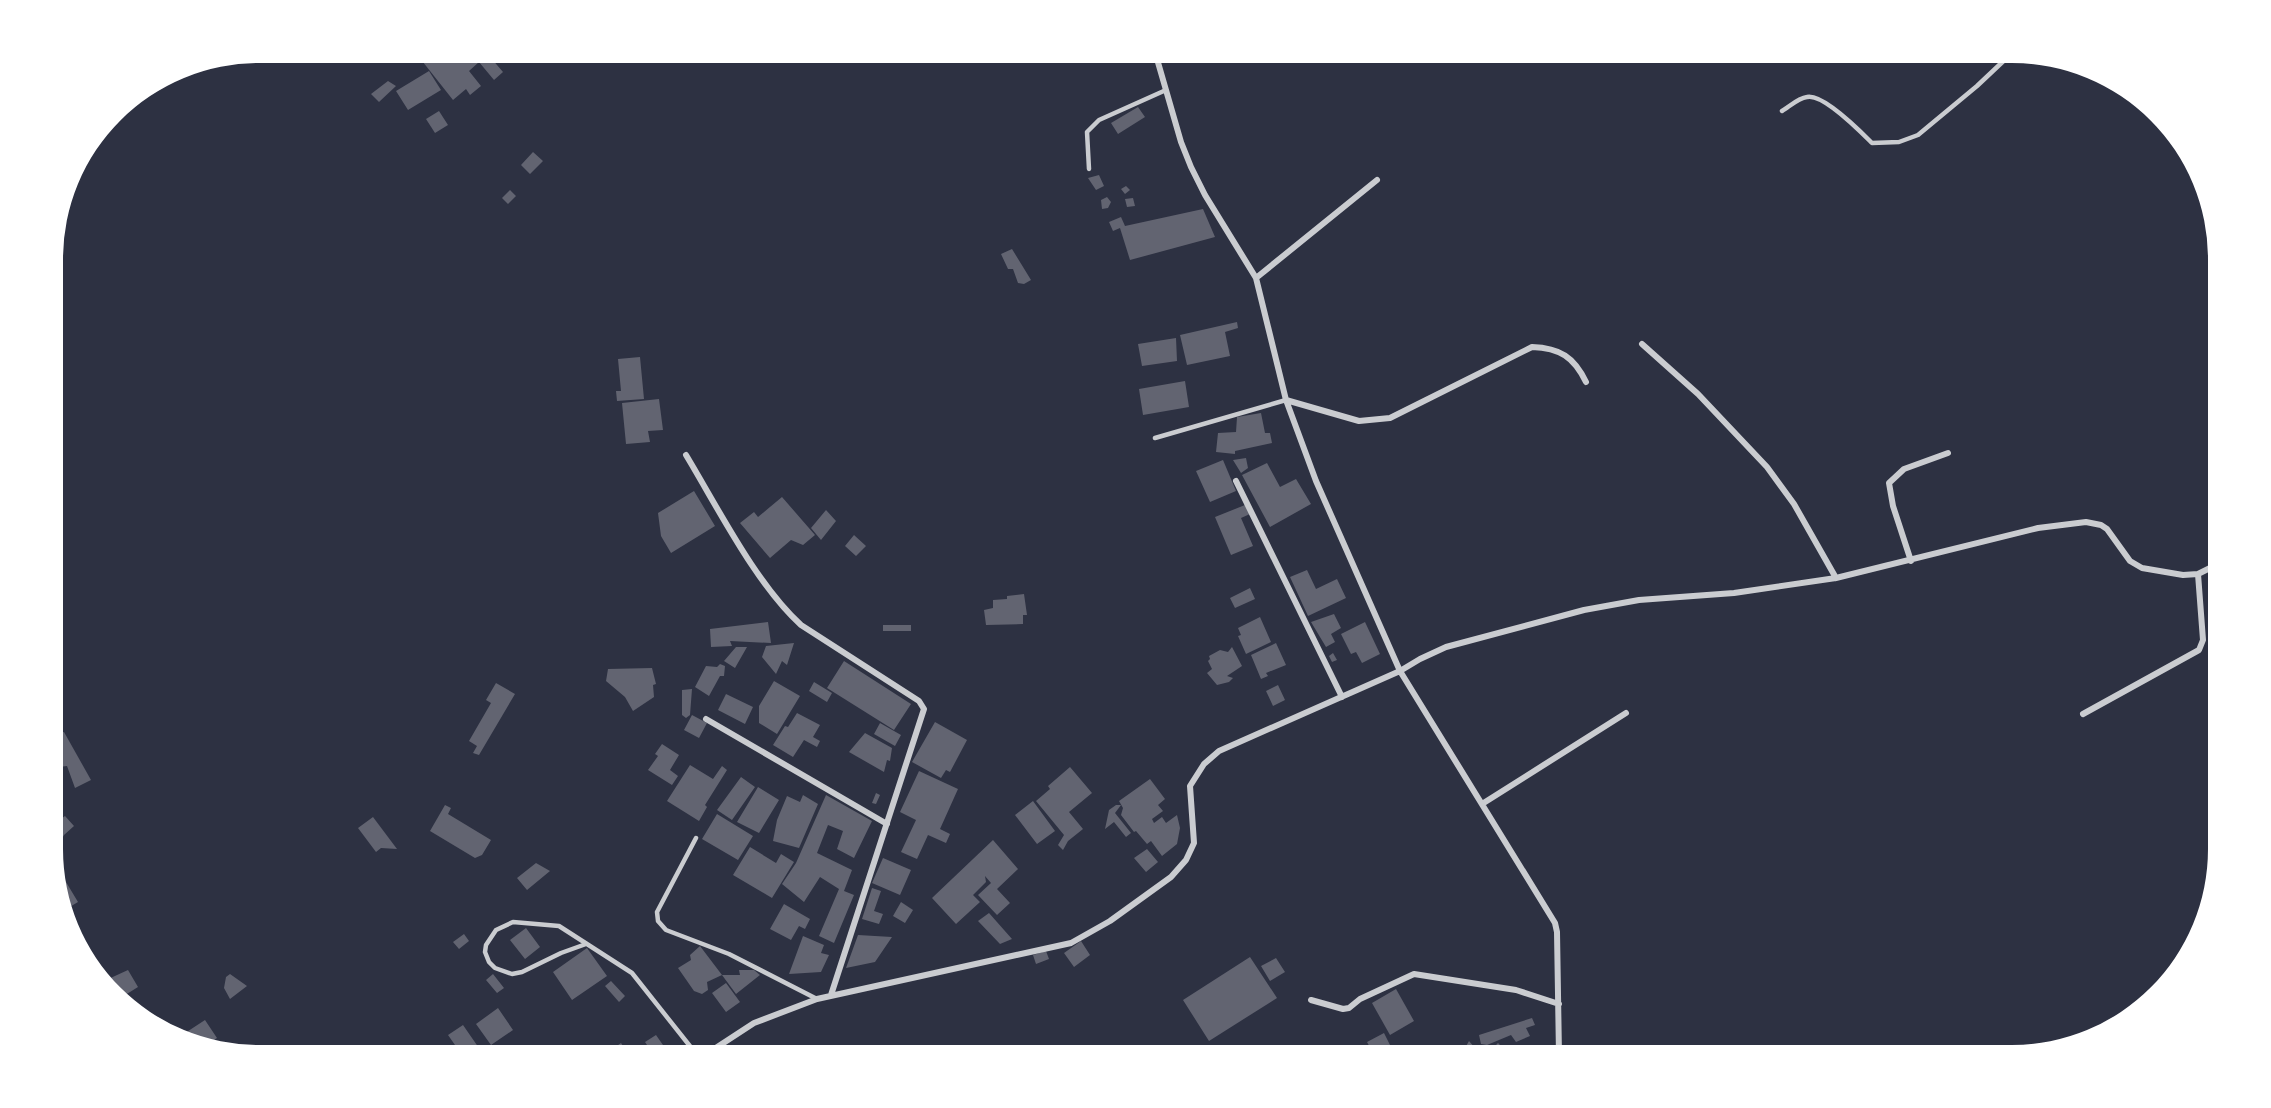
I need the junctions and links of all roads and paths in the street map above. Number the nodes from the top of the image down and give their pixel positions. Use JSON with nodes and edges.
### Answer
{"nodes":[{"id":1,"x":1158,"y":63,"type":"edge"},
{"id":2,"x":2001,"y":63,"type":"edge"},
{"id":3,"x":1166,"y":90,"type":"junction"},
{"id":4,"x":1782,"y":111,"type":"dead end"},
{"id":5,"x":1089,"y":169,"type":"dead end"},
{"id":6,"x":1377,"y":180,"type":"dead end"},
{"id":7,"x":1256,"y":278,"type":"junction"},
{"id":8,"x":1642,"y":344,"type":"dead end"},
{"id":9,"x":1586,"y":382,"type":"dead end"},
{"id":10,"x":1286,"y":400,"type":"junction"},
{"id":11,"x":1155,"y":438,"type":"dead end"},
{"id":12,"x":1948,"y":453,"type":"dead end"},
{"id":13,"x":686,"y":455,"type":"dead end"},
{"id":14,"x":1236,"y":481,"type":"dead end"},
{"id":15,"x":1911,"y":561,"type":"junction"},
{"id":16,"x":2208,"y":569,"type":"edge"},
{"id":17,"x":2198,"y":574,"type":"junction"},
{"id":18,"x":1836,"y":578,"type":"junction"},
{"id":19,"x":1400,"y":671,"type":"junction"},
{"id":20,"x":1342,"y":697,"type":"junction"},
{"id":21,"x":1626,"y":713,"type":"dead end"},
{"id":22,"x":2083,"y":714,"type":"dead end"},
{"id":23,"x":706,"y":719,"type":"dead end"},
{"id":24,"x":1482,"y":804,"type":"junction"},
{"id":25,"x":887,"y":824,"type":"junction"},
{"id":26,"x":696,"y":838,"type":"dead end"},
{"id":27,"x":586,"y":944,"type":"junction"},
{"id":28,"x":831,"y":995,"type":"junction"},
{"id":29,"x":817,"y":999,"type":"junction"},
{"id":30,"x":1311,"y":1000,"type":"dead end"},
{"id":31,"x":1559,"y":1004,"type":"junction"},
{"id":32,"x":689,"y":1045,"type":"edge"},
{"id":33,"x":720,"y":1045,"type":"edge"},
{"id":34,"x":1559,"y":1045,"type":"edge"}],
"edges":[{"from":1,"to":3,"type":"street"},
{"from":2,"to":4,"type":"lane"},
{"from":3,"to":5,"type":"lane"},
{"from":3,"to":7,"type":"street"},
{"from":6,"to":7,"type":"street"},
{"from":7,"to":10,"type":"street"},
{"from":8,"to":18,"type":"street"},
{"from":9,"to":10,"type":"street"},
{"from":10,"to":11,"type":"lane"},
{"from":10,"to":19,"type":"street"},
{"from":12,"to":15,"type":"street"},
{"from":13,"to":25,"type":"street"},
{"from":14,"to":20,"type":"street"},
{"from":15,"to":17,"type":"street"},
{"from":15,"to":18,"type":"street"},
{"from":16,"to":17,"type":"street"},
{"from":17,"to":22,"type":"street"},
{"from":18,"to":19,"type":"street"},
{"from":19,"to":20,"type":"street"},
{"from":19,"to":24,"type":"street"},
{"from":20,"to":28,"type":"street"},
{"from":21,"to":24,"type":"street"},
{"from":23,"to":25,"type":"street"},
{"from":24,"to":31,"type":"street"},
{"from":25,"to":28,"type":"street"},
{"from":26,"to":29,"type":"lane"},
{"from":27,"to":27,"type":"lane"},
{"from":27,"to":32,"type":"lane"},
{"from":28,"to":29,"type":"street"},
{"from":29,"to":33,"type":"street"},
{"from":30,"to":31,"type":"street"},
{"from":31,"to":34,"type":"street"}]}
